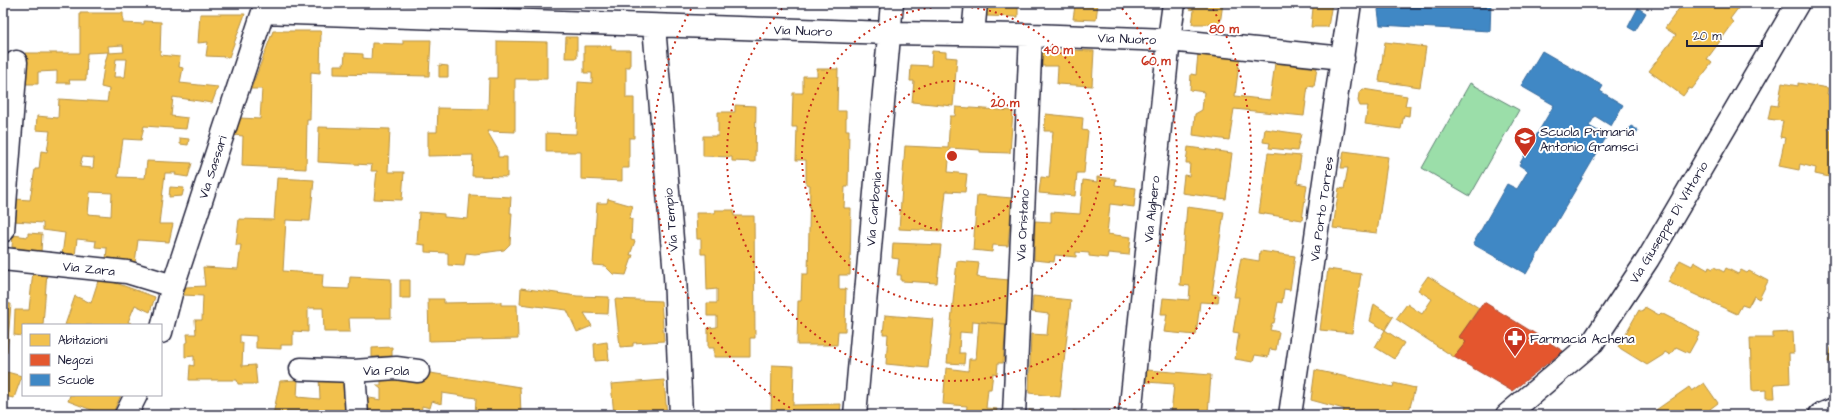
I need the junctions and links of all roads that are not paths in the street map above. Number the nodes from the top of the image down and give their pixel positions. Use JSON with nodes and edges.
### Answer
{"nodes":[{"id":1,"x":892,"y":3,"type":"edge"},
{"id":2,"x":976,"y":3,"type":"edge"},
{"id":3,"x":1174,"y":3,"type":"edge"},
{"id":4,"x":1350,"y":3,"type":"edge"},
{"id":5,"x":1798,"y":3,"type":"edge"},
{"id":6,"x":264,"y":8,"type":"edge"},
{"id":7,"x":654,"y":26,"type":"junction"},
{"id":8,"x":889,"y":33,"type":"junction"},
{"id":9,"x":973,"y":34,"type":"junction"},
{"id":10,"x":1031,"y":35,"type":"junction"},
{"id":11,"x":1168,"y":40,"type":"junction"},
{"id":12,"x":1343,"y":58,"type":"junction"},
{"id":13,"x":16,"y":62,"type":"dead end"},
{"id":14,"x":3,"y":231,"type":"edge"},
{"id":15,"x":3,"y":259,"type":"edge"},
{"id":16,"x":173,"y":286,"type":"junction"},
{"id":17,"x":162,"y":328,"type":"edge"},
{"id":18,"x":301,"y":369,"type":"dead end"},
{"id":19,"x":354,"y":371,"type":"junction"},
{"id":20,"x":418,"y":371,"type":"dead end"},
{"id":21,"x":136,"y":396,"type":"edge"},
{"id":22,"x":1834,"y":409,"type":"edge"},
{"id":23,"x":126,"y":415,"type":"edge"},
{"id":24,"x":357,"y":415,"type":"edge"},
{"id":25,"x":681,"y":415,"type":"edge"},
{"id":26,"x":855,"y":415,"type":"edge"},
{"id":27,"x":1014,"y":415,"type":"edge"},
{"id":28,"x":1130,"y":415,"type":"edge"},
{"id":29,"x":1290,"y":415,"type":"edge"},
{"id":30,"x":1507,"y":415,"type":"edge"},
{"id":31,"x":1820,"y":415,"type":"edge"}],
"edges":[{"from":1,"to":8,"type":"street","name":"Via Carbonia"},
{"from":2,"to":9,"type":"street"},
{"from":3,"to":11,"type":"street","name":"Via Alghero"},
{"from":4,"to":12,"type":"street","name":"Via Porto Torres"},
{"from":5,"to":30,"type":"street","name":"Via Giuseppe Di Vittorio"},
{"from":6,"to":7,"type":"street","name":"Via Nuoro"},
{"from":6,"to":16,"type":"street","name":"Via Sassari"},
{"from":7,"to":8,"type":"street","name":"Via Nuoro"},
{"from":7,"to":25,"type":"street","name":"Via Tempio"},
{"from":8,"to":9,"type":"street","name":"Via Nuoro"},
{"from":8,"to":26,"type":"street","name":"Via Carbonia"},
{"from":9,"to":10,"type":"street","name":"Via Nuoro"},
{"from":10,"to":11,"type":"street","name":"Via Nuoro"},
{"from":10,"to":27,"type":"street","name":"Via Oristano"},
{"from":11,"to":12,"type":"street","name":"Via Nuoro"},
{"from":11,"to":28,"type":"street","name":"Via Alghero"},
{"from":12,"to":29,"type":"street","name":"Via Porto Torres"},
{"from":13,"to":14,"type":"street"},
{"from":15,"to":16,"type":"street","name":"Via Zara"},
{"from":16,"to":17,"type":"street","name":"Via Sassari"},
{"from":18,"to":19,"type":"street","name":"Via Pola"},
{"from":19,"to":20,"type":"street","name":"Via Pola"},
{"from":19,"to":24,"type":"street","name":"Via Pola"},
{"from":21,"to":23,"type":"street"},
{"from":22,"to":31,"type":"street"}]}
